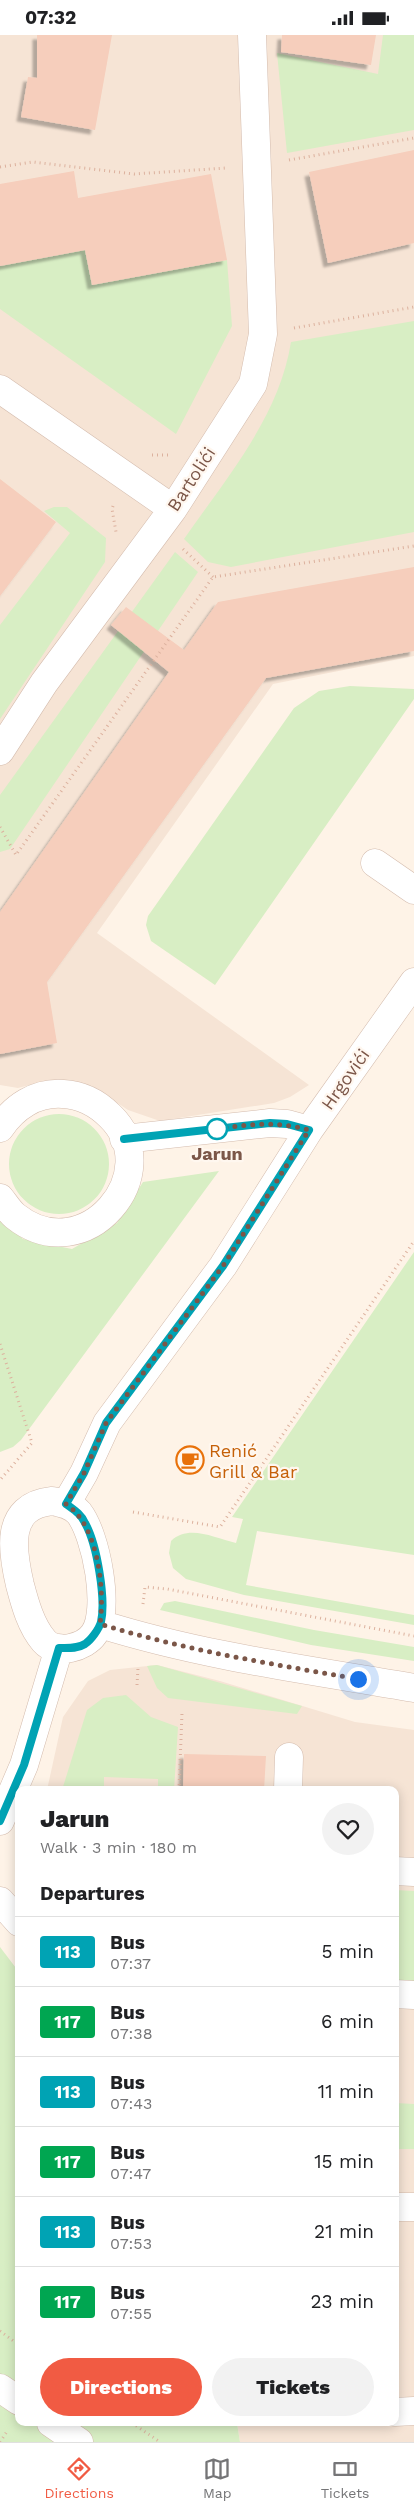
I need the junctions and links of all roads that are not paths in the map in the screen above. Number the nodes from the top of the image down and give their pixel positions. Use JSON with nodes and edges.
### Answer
{"nodes":[{"id":1,"x":252,"y":35,"type":"edge"},
{"id":2,"x":0,"y":389,"type":"edge"},
{"id":3,"x":173,"y":509,"type":"junction"},
{"id":4,"x":0,"y":751,"type":"edge"},
{"id":5,"x":375,"y":863,"type":"dead end"},
{"id":6,"x":414,"y":890,"type":"edge"},
{"id":7,"x":414,"y":982,"type":"edge"},
{"id":8,"x":0,"y":1128,"type":"edge"},
{"id":9,"x":309,"y":1130,"type":"junction"},
{"id":10,"x":124,"y":1139,"type":"junction"},
{"id":11,"x":0,"y":1198,"type":"edge"},
{"id":12,"x":66,"y":1504,"type":"junction"},
{"id":13,"x":6,"y":1534,"type":"edge"},
{"id":14,"x":100,"y":1624,"type":"junction"},
{"id":15,"x":59,"y":1648,"type":"junction"},
{"id":16,"x":414,"y":1688,"type":"edge"},
{"id":17,"x":290,"y":1757,"type":"dead end"},
{"id":18,"x":288,"y":1786,"type":"edge"},
{"id":19,"x":0,"y":1821,"type":"edge"},
{"id":20,"x":399,"y":1871,"type":"edge"},
{"id":21,"x":414,"y":1872,"type":"edge"},
{"id":22,"x":0,"y":1901,"type":"edge"},
{"id":23,"x":15,"y":1918,"type":"edge"},
{"id":24,"x":399,"y":1994,"type":"edge"},
{"id":25,"x":414,"y":1995,"type":"edge"},
{"id":26,"x":399,"y":2207,"type":"edge"},
{"id":27,"x":414,"y":2207,"type":"edge"},
{"id":28,"x":0,"y":2388,"type":"edge"},
{"id":29,"x":15,"y":2398,"type":"edge"},
{"id":30,"x":414,"y":2411,"type":"edge"},
{"id":31,"x":399,"y":2412,"type":"edge"},
{"id":32,"x":55,"y":2426,"type":"edge"},
{"id":33,"x":79,"y":2442,"type":"edge"}],
"edges":[{"from":1,"to":3,"type":"street","name":"Bartolići"},
{"from":2,"to":3,"type":"street"},
{"from":3,"to":4,"type":"street","name":"Bartolići"},
{"from":5,"to":6,"type":"street"},
{"from":7,"to":9,"type":"street","name":"Hrgovići"},
{"from":8,"to":10,"type":"street"},
{"from":9,"to":10,"type":"street"},
{"from":9,"to":12,"type":"street","name":"Hrgovići"},
{"from":10,"to":11,"type":"street"},
{"from":12,"to":13,"type":"street"},
{"from":12,"to":14,"type":"street"},
{"from":13,"to":15,"type":"street"},
{"from":14,"to":15,"type":"street"},
{"from":14,"to":16,"type":"street"},
{"from":15,"to":19,"type":"street"},
{"from":17,"to":18,"type":"street"},
{"from":20,"to":21,"type":"street"},
{"from":22,"to":23,"type":"street"},
{"from":24,"to":25,"type":"street"},
{"from":26,"to":27,"type":"street"},
{"from":28,"to":29,"type":"street"},
{"from":30,"to":31,"type":"street"},
{"from":32,"to":33,"type":"street"}]}
